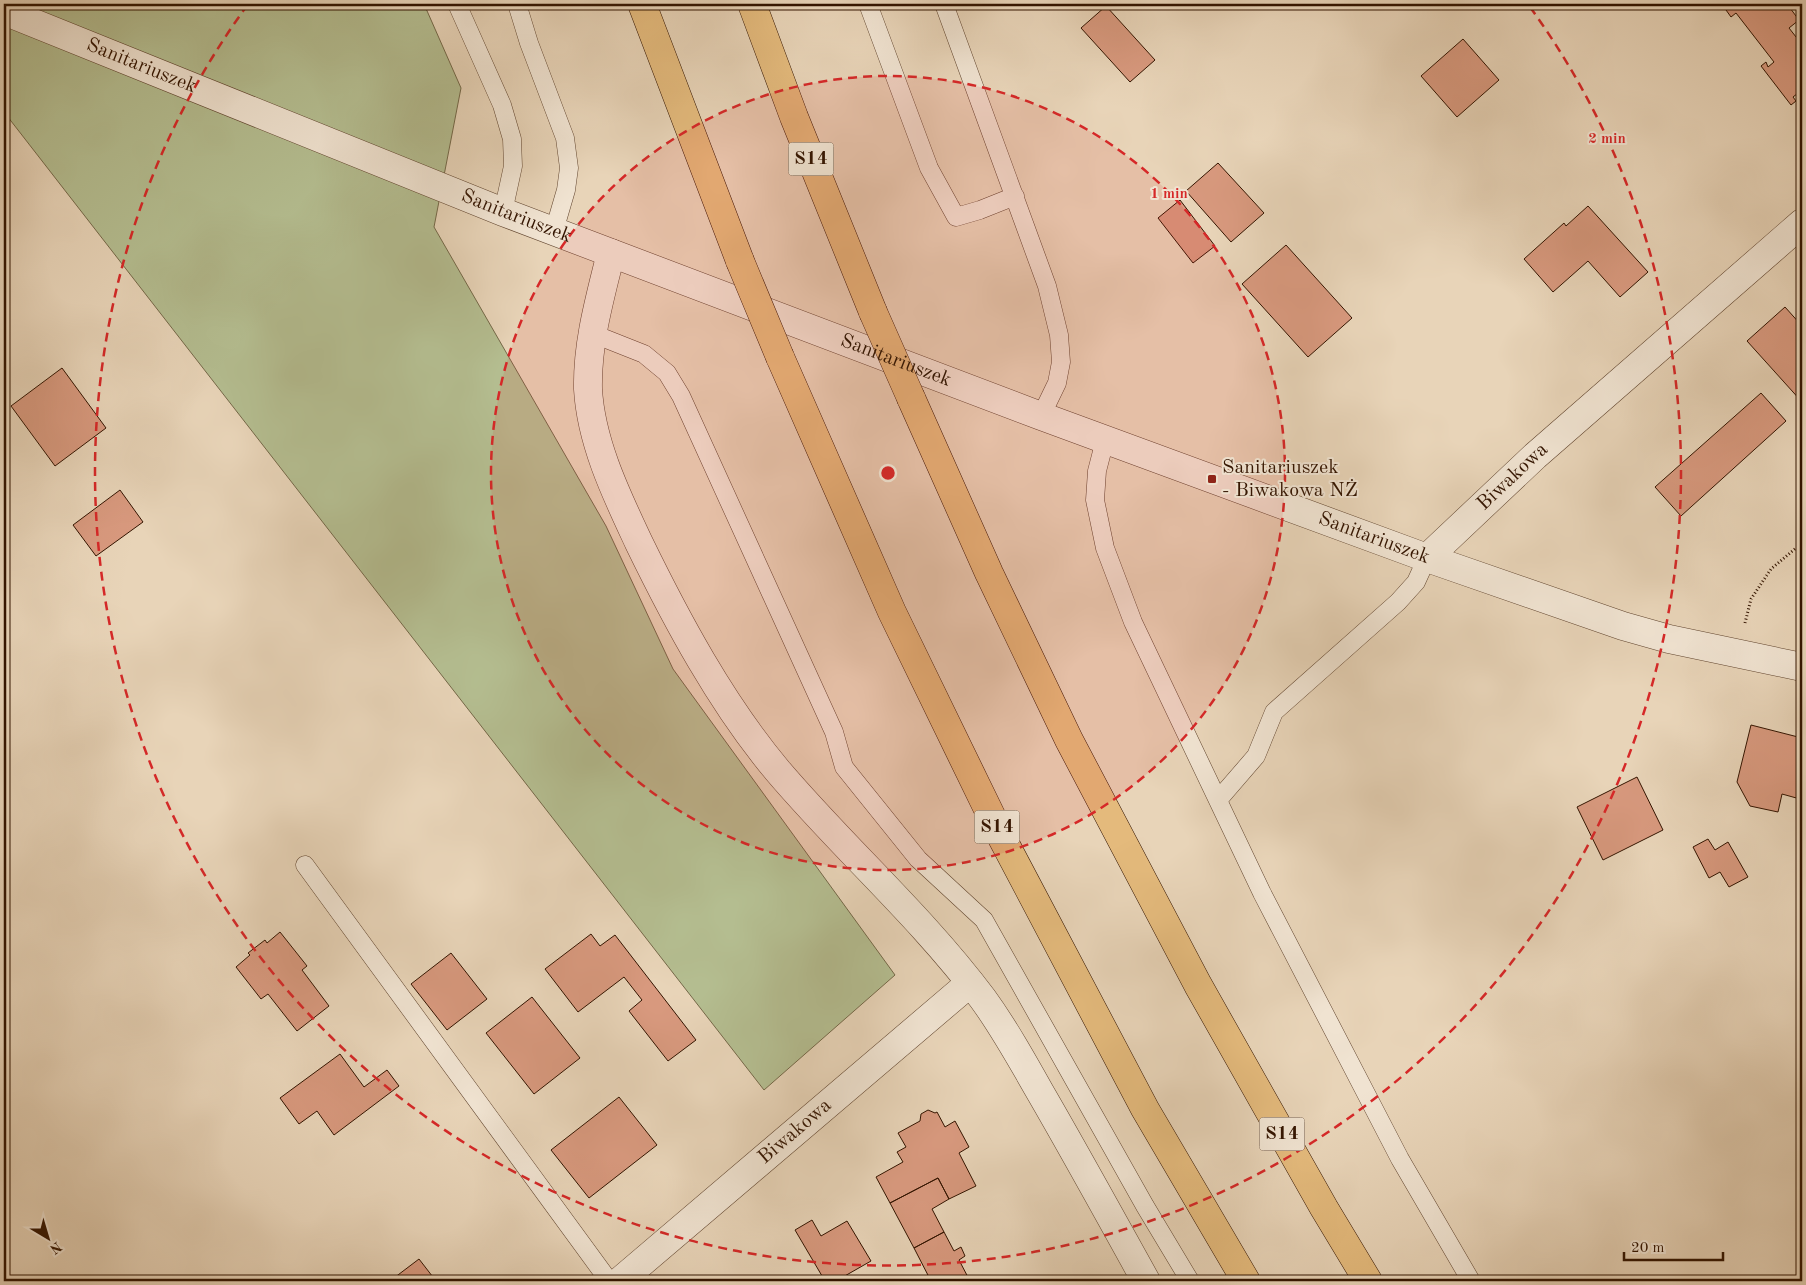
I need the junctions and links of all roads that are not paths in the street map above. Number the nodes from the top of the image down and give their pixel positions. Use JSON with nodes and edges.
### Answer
{"nodes":[{"id":1,"x":457,"y":4,"type":"edge"},
{"id":2,"x":517,"y":4,"type":"edge"},
{"id":3,"x":642,"y":4,"type":"edge"},
{"id":4,"x":752,"y":4,"type":"edge"},
{"id":5,"x":868,"y":4,"type":"edge"},
{"id":6,"x":944,"y":4,"type":"edge"},
{"id":7,"x":4,"y":11,"type":"edge"},
{"id":8,"x":1015,"y":196,"type":"junction"},
{"id":9,"x":503,"y":212,"type":"junction"},
{"id":10,"x":1802,"y":223,"type":"edge"},
{"id":11,"x":554,"y":232,"type":"junction"},
{"id":12,"x":611,"y":253,"type":"junction"},
{"id":13,"x":591,"y":333,"type":"junction"},
{"id":14,"x":1041,"y":416,"type":"junction"},
{"id":15,"x":1105,"y":440,"type":"junction"},
{"id":16,"x":1427,"y":558,"type":"junction"},
{"id":17,"x":1802,"y":667,"type":"edge"},
{"id":18,"x":1218,"y":800,"type":"junction"},
{"id":19,"x":305,"y":865,"type":"dead end"},
{"id":20,"x":970,"y":983,"type":"junction"},
{"id":21,"x":609,"y":1281,"type":"edge"},
{"id":22,"x":620,"y":1281,"type":"edge"},
{"id":23,"x":1146,"y":1281,"type":"edge"},
{"id":24,"x":1190,"y":1281,"type":"edge"},
{"id":25,"x":1246,"y":1281,"type":"edge"},
{"id":26,"x":1368,"y":1281,"type":"edge"},
{"id":27,"x":1471,"y":1281,"type":"edge"}],
"edges":[{"from":1,"to":9,"type":"lane"},
{"from":2,"to":11,"type":"lane"},
{"from":3,"to":25,"type":"highway","number":"S14","bridge":true},
{"from":4,"to":26,"type":"highway","number":"S14","bridge":true},
{"from":5,"to":8,"type":"lane"},
{"from":6,"to":8,"type":"lane"},
{"from":7,"to":9,"type":"street","name":"Sanitariuszek"},
{"from":8,"to":14,"type":"lane"},
{"from":9,"to":11,"type":"street","name":"Sanitariuszek"},
{"from":10,"to":16,"type":"street","name":"Biwakowa"},
{"from":11,"to":12,"type":"street","name":"Sanitariuszek"},
{"from":12,"to":13,"type":"street"},
{"from":12,"to":14,"type":"street","name":"Sanitariuszek"},
{"from":13,"to":20,"type":"street"},
{"from":13,"to":24,"type":"lane"},
{"from":14,"to":15,"type":"street","name":"Sanitariuszek"},
{"from":15,"to":16,"type":"street","name":"Sanitariuszek"},
{"from":15,"to":18,"type":"lane"},
{"from":16,"to":17,"type":"street","name":"Sanitariuszek"},
{"from":16,"to":18,"type":"lane","name":"Biwakowa"},
{"from":18,"to":27,"type":"lane"},
{"from":19,"to":21,"type":"lane"},
{"from":20,"to":22,"type":"street","name":"Biwakowa"},
{"from":20,"to":23,"type":"street"}]}
